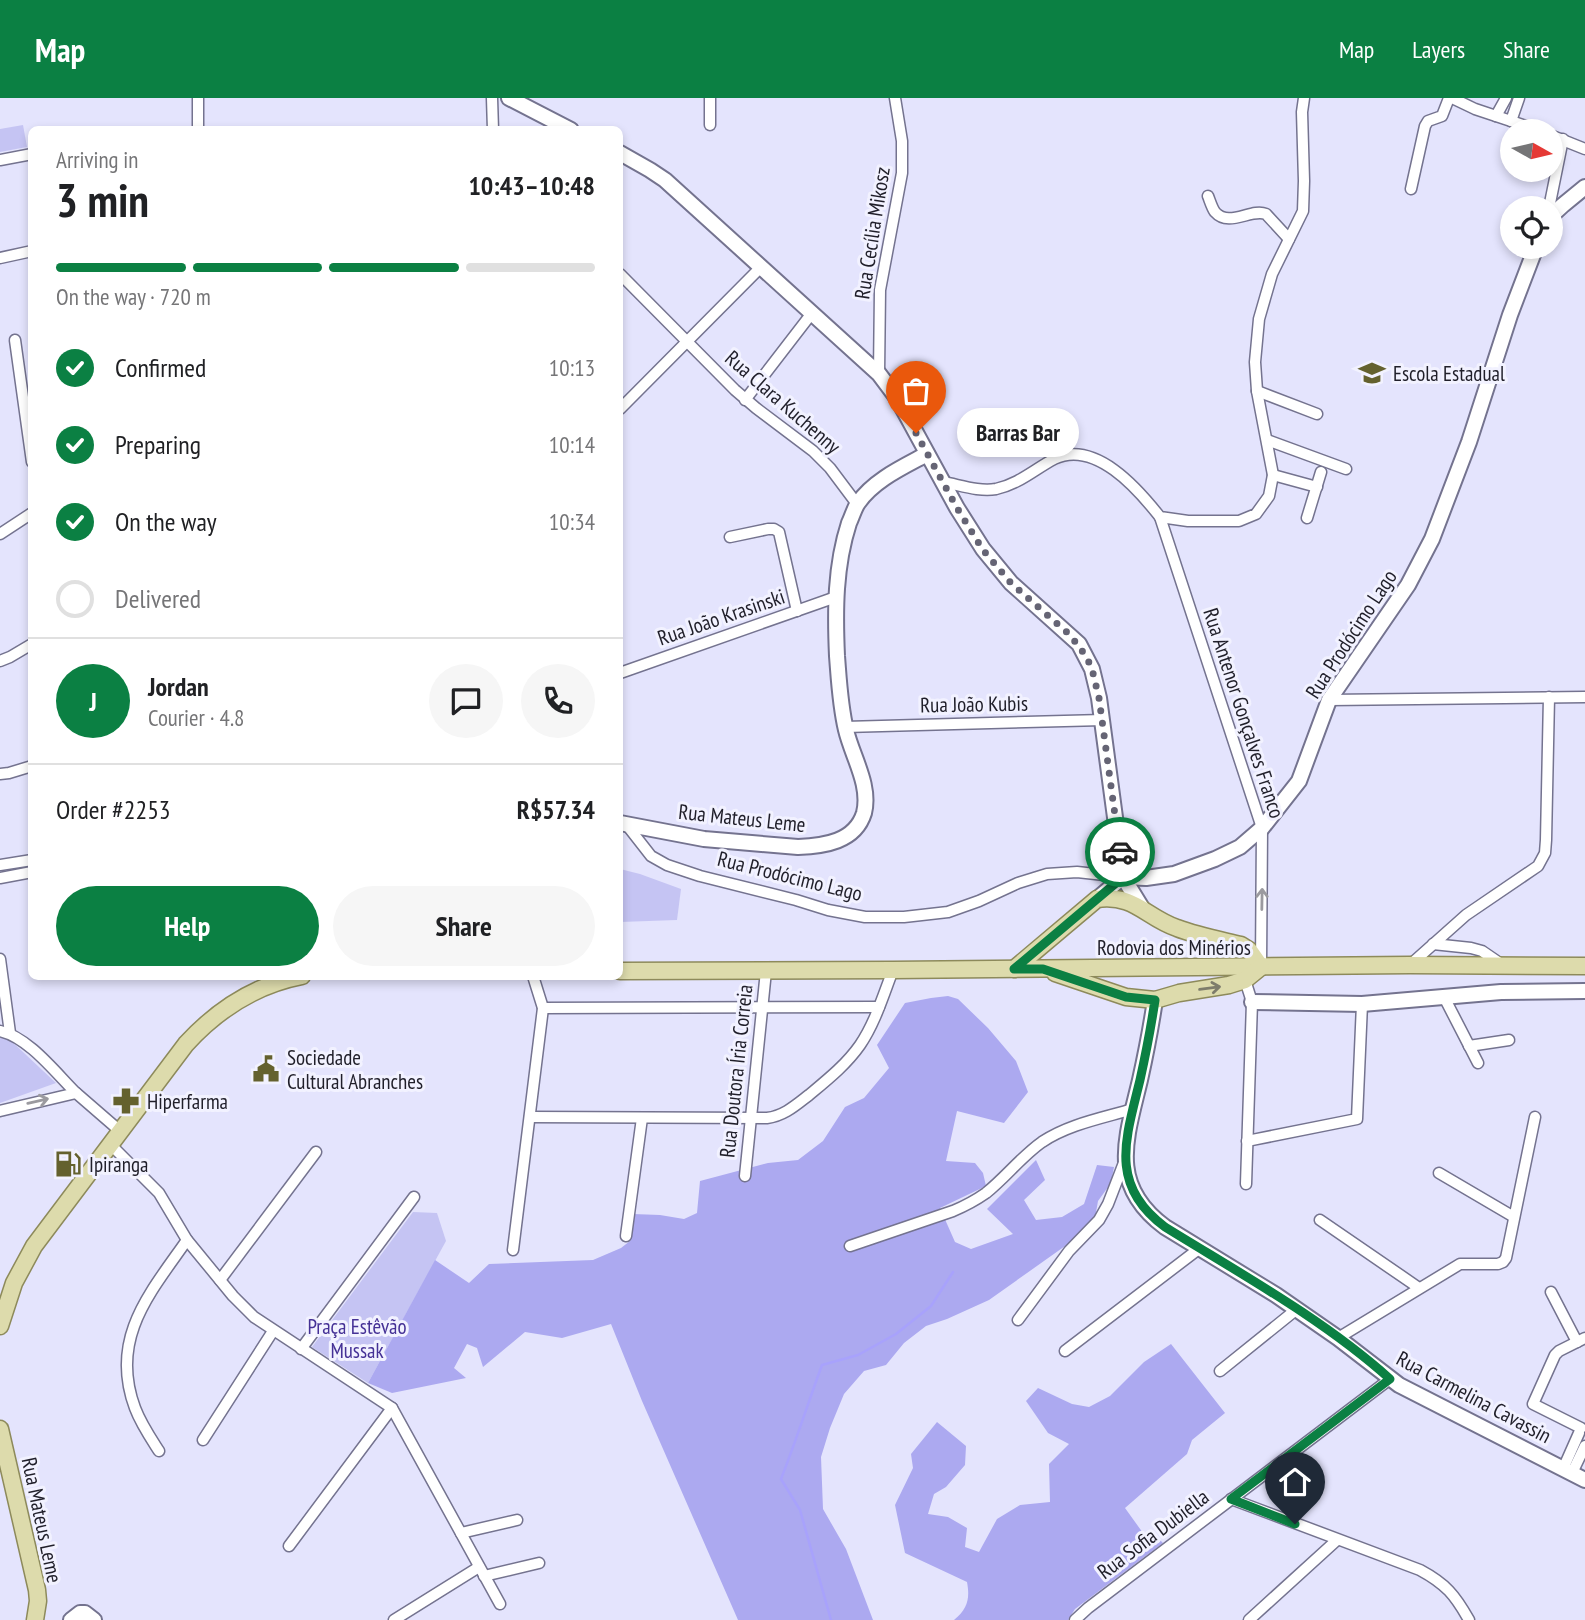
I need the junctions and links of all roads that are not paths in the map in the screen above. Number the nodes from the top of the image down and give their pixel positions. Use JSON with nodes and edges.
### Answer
{"nodes":[{"id":1,"x":198,"y":98,"type":"edge"},
{"id":2,"x":492,"y":98,"type":"edge"},
{"id":3,"x":509,"y":98,"type":"edge"},
{"id":4,"x":710,"y":98,"type":"edge"},
{"id":5,"x":895,"y":98,"type":"edge"},
{"id":6,"x":1304,"y":98,"type":"edge"},
{"id":7,"x":1450,"y":98,"type":"edge"},
{"id":8,"x":1506,"y":98,"type":"edge"},
{"id":9,"x":1519,"y":98,"type":"edge"},
{"id":10,"x":1496,"y":116,"type":"junction"},
{"id":11,"x":1505,"y":119,"type":"edge"},
{"id":12,"x":1512,"y":119,"type":"edge"},
{"id":13,"x":710,"y":125,"type":"dead end"},
{"id":14,"x":198,"y":126,"type":"edge"},
{"id":15,"x":493,"y":126,"type":"edge"},
{"id":16,"x":563,"y":126,"type":"edge"},
{"id":17,"x":1563,"y":139,"type":"edge"},
{"id":18,"x":1585,"y":149,"type":"edge"},
{"id":19,"x":28,"y":155,"type":"edge"},
{"id":20,"x":623,"y":155,"type":"edge"},
{"id":21,"x":0,"y":160,"type":"edge"},
{"id":22,"x":1585,"y":187,"type":"edge"},
{"id":23,"x":1411,"y":189,"type":"dead end"},
{"id":24,"x":1208,"y":196,"type":"dead end"},
{"id":25,"x":1563,"y":205,"type":"edge"},
{"id":26,"x":1289,"y":240,"type":"junction"},
{"id":27,"x":28,"y":252,"type":"edge"},
{"id":28,"x":0,"y":258,"type":"edge"},
{"id":29,"x":1531,"y":259,"type":"edge"},
{"id":30,"x":760,"y":268,"type":"junction"},
{"id":31,"x":623,"y":277,"type":"edge"},
{"id":32,"x":812,"y":313,"type":"junction"},
{"id":33,"x":15,"y":340,"type":"dead end"},
{"id":34,"x":687,"y":341,"type":"junction"},
{"id":35,"x":878,"y":374,"type":"junction"},
{"id":36,"x":1257,"y":391,"type":"junction"},
{"id":37,"x":745,"y":400,"type":"junction"},
{"id":38,"x":623,"y":406,"type":"edge"},
{"id":39,"x":1317,"y":414,"type":"dead end"},
{"id":40,"x":28,"y":433,"type":"edge"},
{"id":41,"x":1267,"y":440,"type":"junction"},
{"id":42,"x":927,"y":454,"type":"junction"},
{"id":43,"x":1346,"y":469,"type":"dead end"},
{"id":44,"x":1321,"y":472,"type":"dead end"},
{"id":45,"x":1273,"y":475,"type":"junction"},
{"id":46,"x":943,"y":482,"type":"junction"},
{"id":47,"x":1317,"y":487,"type":"junction"},
{"id":48,"x":857,"y":504,"type":"junction"},
{"id":49,"x":28,"y":516,"type":"edge"},
{"id":50,"x":1160,"y":517,"type":"junction"},
{"id":51,"x":1307,"y":518,"type":"dead end"},
{"id":52,"x":0,"y":534,"type":"edge"},
{"id":53,"x":730,"y":537,"type":"dead end"},
{"id":54,"x":836,"y":597,"type":"junction"},
{"id":55,"x":797,"y":611,"type":"junction"},
{"id":56,"x":28,"y":646,"type":"edge"},
{"id":57,"x":0,"y":662,"type":"edge"},
{"id":58,"x":623,"y":672,"type":"edge"},
{"id":59,"x":1549,"y":697,"type":"junction"},
{"id":60,"x":1585,"y":697,"type":"edge"},
{"id":61,"x":1329,"y":701,"type":"junction"},
{"id":62,"x":1103,"y":720,"type":"junction"},
{"id":63,"x":845,"y":727,"type":"junction"},
{"id":64,"x":28,"y":767,"type":"edge"},
{"id":65,"x":0,"y":774,"type":"edge"},
{"id":66,"x":623,"y":823,"type":"edge"},
{"id":67,"x":1262,"y":828,"type":"junction"},
{"id":68,"x":28,"y":861,"type":"edge"},
{"id":69,"x":0,"y":865,"type":"edge"},
{"id":70,"x":28,"y":874,"type":"edge"},
{"id":71,"x":1123,"y":877,"type":"junction"},
{"id":72,"x":0,"y":878,"type":"edge"},
{"id":73,"x":1097,"y":899,"type":"junction"},
{"id":74,"x":1142,"y":908,"type":"junction"},
{"id":75,"x":1433,"y":944,"type":"junction"},
{"id":76,"x":0,"y":959,"type":"edge"},
{"id":77,"x":1585,"y":964,"type":"edge"},
{"id":78,"x":1410,"y":965,"type":"junction"},
{"id":79,"x":1503,"y":965,"type":"junction"},
{"id":80,"x":1261,"y":967,"type":"junction"},
{"id":81,"x":1014,"y":969,"type":"junction"},
{"id":82,"x":1043,"y":969,"type":"junction"},
{"id":83,"x":893,"y":970,"type":"junction"},
{"id":84,"x":623,"y":971,"type":"edge"},
{"id":85,"x":766,"y":971,"type":"junction"},
{"id":86,"x":263,"y":980,"type":"edge"},
{"id":87,"x":287,"y":980,"type":"edge"},
{"id":88,"x":534,"y":980,"type":"edge"},
{"id":89,"x":1245,"y":980,"type":"junction"},
{"id":90,"x":1585,"y":990,"type":"edge"},
{"id":91,"x":253,"y":992,"type":"junction"},
{"id":92,"x":1444,"y":997,"type":"junction"},
{"id":93,"x":1155,"y":1000,"type":"junction"},
{"id":94,"x":1252,"y":1002,"type":"junction"},
{"id":95,"x":1362,"y":1004,"type":"junction"},
{"id":96,"x":762,"y":1007,"type":"junction"},
{"id":97,"x":879,"y":1007,"type":"junction"},
{"id":98,"x":543,"y":1008,"type":"junction"},
{"id":99,"x":5,"y":1032,"type":"edge"},
{"id":100,"x":1509,"y":1040,"type":"dead end"},
{"id":101,"x":1469,"y":1046,"type":"junction"},
{"id":102,"x":1478,"y":1063,"type":"dead end"},
{"id":103,"x":76,"y":1093,"type":"junction"},
{"id":104,"x":1133,"y":1109,"type":"junction"},
{"id":105,"x":0,"y":1111,"type":"edge"},
{"id":106,"x":530,"y":1117,"type":"junction"},
{"id":107,"x":751,"y":1117,"type":"junction"},
{"id":108,"x":642,"y":1118,"type":"junction"},
{"id":109,"x":1535,"y":1118,"type":"dead end"},
{"id":110,"x":115,"y":1138,"type":"junction"},
{"id":111,"x":1247,"y":1141,"type":"junction"},
{"id":112,"x":316,"y":1152,"type":"dead end"},
{"id":113,"x":1125,"y":1159,"type":"junction"},
{"id":114,"x":1439,"y":1173,"type":"dead end"},
{"id":115,"x":745,"y":1176,"type":"dead end"},
{"id":116,"x":1246,"y":1184,"type":"dead end"},
{"id":117,"x":414,"y":1197,"type":"dead end"},
{"id":118,"x":1514,"y":1217,"type":"junction"},
{"id":119,"x":1320,"y":1220,"type":"dead end"},
{"id":120,"x":626,"y":1236,"type":"dead end"},
{"id":121,"x":187,"y":1240,"type":"junction"},
{"id":122,"x":850,"y":1246,"type":"dead end"},
{"id":123,"x":1200,"y":1248,"type":"junction"},
{"id":124,"x":513,"y":1250,"type":"dead end"},
{"id":125,"x":220,"y":1280,"type":"junction"},
{"id":126,"x":1419,"y":1288,"type":"junction"},
{"id":127,"x":1551,"y":1292,"type":"dead end"},
{"id":128,"x":1297,"y":1309,"type":"junction"},
{"id":129,"x":1018,"y":1320,"type":"dead end"},
{"id":130,"x":0,"y":1326,"type":"edge"},
{"id":131,"x":273,"y":1331,"type":"junction"},
{"id":132,"x":1338,"y":1338,"type":"junction"},
{"id":133,"x":1581,"y":1340,"type":"edge"},
{"id":134,"x":301,"y":1349,"type":"junction"},
{"id":135,"x":1065,"y":1351,"type":"dead end"},
{"id":136,"x":1220,"y":1371,"type":"dead end"},
{"id":137,"x":1390,"y":1379,"type":"junction"},
{"id":138,"x":392,"y":1408,"type":"junction"},
{"id":139,"x":0,"y":1429,"type":"edge"},
{"id":140,"x":1582,"y":1431,"type":"edge"},
{"id":141,"x":203,"y":1440,"type":"dead end"},
{"id":142,"x":1585,"y":1446,"type":"edge"},
{"id":143,"x":159,"y":1451,"type":"dead end"},
{"id":144,"x":1573,"y":1474,"type":"edge"},
{"id":145,"x":1231,"y":1499,"type":"junction"},
{"id":146,"x":517,"y":1520,"type":"dead end"},
{"id":147,"x":461,"y":1533,"type":"junction"},
{"id":148,"x":1337,"y":1540,"type":"junction"},
{"id":149,"x":289,"y":1546,"type":"dead end"},
{"id":150,"x":539,"y":1563,"type":"dead end"},
{"id":151,"x":482,"y":1571,"type":"junction"},
{"id":152,"x":500,"y":1604,"type":"dead end"},
{"id":153,"x":90,"y":1616,"type":"edge"},
{"id":154,"x":35,"y":1620,"type":"edge"},
{"id":155,"x":71,"y":1620,"type":"edge"},
{"id":156,"x":394,"y":1620,"type":"edge"},
{"id":157,"x":1075,"y":1620,"type":"edge"},
{"id":158,"x":1249,"y":1620,"type":"edge"},
{"id":159,"x":1469,"y":1620,"type":"edge"}],
"edges":[{"from":1,"to":14,"type":"street"},
{"from":2,"to":15,"type":"street"},
{"from":3,"to":16,"type":"main road"},
{"from":4,"to":13,"type":"street"},
{"from":5,"to":35,"type":"street","name":"Rua Cecília Mikosz"},
{"from":6,"to":26,"type":"street"},
{"from":7,"to":10,"type":"street"},
{"from":7,"to":23,"type":"street"},
{"from":8,"to":10,"type":"street"},
{"from":9,"to":12,"type":"street"},
{"from":10,"to":11,"type":"street"},
{"from":17,"to":18,"type":"street"},
{"from":19,"to":21,"type":"street"},
{"from":20,"to":30,"type":"main road"},
{"from":22,"to":25,"type":"main road"},
{"from":24,"to":26,"type":"street"},
{"from":26,"to":36,"type":"street"},
{"from":27,"to":28,"type":"street"},
{"from":29,"to":61,"type":"main road","name":"Rua Prodócimo Lago"},
{"from":30,"to":32,"type":"main road"},
{"from":30,"to":34,"type":"street"},
{"from":31,"to":34,"type":"street","name":"Rua Clara Kuchenny"},
{"from":32,"to":35,"type":"main road"},
{"from":32,"to":37,"type":"street"},
{"from":33,"to":40,"type":"street"},
{"from":34,"to":37,"type":"street","name":"Rua Clara Kuchenny"},
{"from":34,"to":38,"type":"street"},
{"from":35,"to":42,"type":"main road"},
{"from":36,"to":39,"type":"street"},
{"from":36,"to":41,"type":"street"},
{"from":37,"to":48,"type":"street","name":"Rua Clara Kuchenny"},
{"from":41,"to":43,"type":"street"},
{"from":41,"to":45,"type":"street"},
{"from":42,"to":46,"type":"main road"},
{"from":42,"to":48,"type":"main road","name":"Rua Mateus Leme"},
{"from":44,"to":47,"type":"street"},
{"from":45,"to":47,"type":"street"},
{"from":45,"to":50,"type":"street"},
{"from":46,"to":50,"type":"street"},
{"from":46,"to":62,"type":"main road"},
{"from":47,"to":51,"type":"street"},
{"from":48,"to":54,"type":"main road","name":"Rua Mateus Leme"},
{"from":49,"to":52,"type":"street"},
{"from":50,"to":67,"type":"street","name":"Rua Antenor Gonçalves Franco"},
{"from":53,"to":55,"type":"street"},
{"from":54,"to":55,"type":"street","name":"Rua João Krasinski"},
{"from":54,"to":63,"type":"main road","name":"Rua Mateus Leme"},
{"from":55,"to":58,"type":"street","name":"Rua João Krasinski"},
{"from":56,"to":57,"type":"street"},
{"from":59,"to":60,"type":"street"},
{"from":59,"to":61,"type":"street"},
{"from":59,"to":75,"type":"street"},
{"from":61,"to":67,"type":"main road","name":"Rua Prodócimo Lago"},
{"from":62,"to":63,"type":"street","name":"Rua João Kubis"},
{"from":62,"to":71,"type":"main road"},
{"from":63,"to":66,"type":"main road","name":"Rua Mateus Leme"},
{"from":64,"to":65,"type":"street"},
{"from":66,"to":71,"type":"street","name":"Rua Prodócimo Lago"},
{"from":67,"to":71,"type":"main road","name":"Rua Prodócimo Lago"},
{"from":80,"to":67,"type":"street","name":"Rua Antenor Gonçalves Franco","one_way":true},
{"from":68,"to":69,"type":"street"},
{"from":70,"to":72,"type":"street"},
{"from":71,"to":73,"type":"main road"},
{"from":71,"to":74,"type":"main road"},
{"from":73,"to":74,"type":"main road"},
{"from":73,"to":81,"type":"main road"},
{"from":74,"to":80,"type":"main road"},
{"from":75,"to":78,"type":"street"},
{"from":75,"to":79,"type":"street"},
{"from":76,"to":99,"type":"street"},
{"from":77,"to":79,"type":"main road","name":"Rodovia dos Minérios"},
{"from":78,"to":79,"type":"main road","name":"Rodovia dos Minérios"},
{"from":78,"to":80,"type":"main road","name":"Rodovia dos Minérios"},
{"from":80,"to":82,"type":"main road","name":"Rodovia dos Minérios"},
{"from":80,"to":89,"type":"main road"},
{"from":81,"to":82,"type":"main road","name":"Rodovia dos Minérios"},
{"from":81,"to":83,"type":"main road","name":"Rodovia dos Minérios"},
{"from":82,"to":93,"type":"main road"},
{"from":83,"to":85,"type":"main road","name":"Rodovia dos Minérios"},
{"from":83,"to":97,"type":"street"},
{"from":84,"to":85,"type":"main road","name":"Rodovia dos Minérios"},
{"from":85,"to":96,"type":"street","name":"Rua Doutora Íria Correia"},
{"from":86,"to":91,"type":"main road"},
{"from":87,"to":91,"type":"main road"},
{"from":88,"to":98,"type":"street"},
{"from":93,"to":89,"type":"main road","one_way":true},
{"from":89,"to":94,"type":"street"},
{"from":90,"to":92,"type":"main road"},
{"from":91,"to":110,"type":"main road"},
{"from":92,"to":95,"type":"main road"},
{"from":92,"to":101,"type":"street"},
{"from":93,"to":104,"type":"main road","name":"Rua Carmelina Cavassin"},
{"from":94,"to":95,"type":"main road"},
{"from":94,"to":111,"type":"street"},
{"from":95,"to":111,"type":"street"},
{"from":96,"to":97,"type":"street"},
{"from":96,"to":98,"type":"street"},
{"from":96,"to":107,"type":"street","name":"Rua Doutora Íria Correia"},
{"from":97,"to":107,"type":"street"},
{"from":98,"to":106,"type":"street"},
{"from":99,"to":103,"type":"street"},
{"from":100,"to":101,"type":"street"},
{"from":101,"to":102,"type":"street"},
{"from":105,"to":103,"type":"street","one_way":true},
{"from":103,"to":110,"type":"street"},
{"from":104,"to":113,"type":"main road","name":"Rua Carmelina Cavassin"},
{"from":104,"to":122,"type":"street"},
{"from":106,"to":108,"type":"street"},
{"from":106,"to":124,"type":"street"},
{"from":107,"to":108,"type":"street"},
{"from":107,"to":115,"type":"street","name":"Rua Doutora Íria Correia"},
{"from":108,"to":120,"type":"street"},
{"from":109,"to":118,"type":"street"},
{"from":110,"to":121,"type":"street"},
{"from":110,"to":130,"type":"main road"},
{"from":111,"to":116,"type":"street"},
{"from":112,"to":125,"type":"street"},
{"from":113,"to":123,"type":"main road","name":"Rua Carmelina Cavassin"},
{"from":113,"to":129,"type":"street"},
{"from":114,"to":118,"type":"street"},
{"from":117,"to":134,"type":"street"},
{"from":118,"to":126,"type":"street"},
{"from":119,"to":126,"type":"street"},
{"from":121,"to":125,"type":"street"},
{"from":121,"to":143,"type":"street"},
{"from":123,"to":128,"type":"main road","name":"Rua Carmelina Cavassin"},
{"from":123,"to":135,"type":"street"},
{"from":125,"to":131,"type":"street"},
{"from":126,"to":132,"type":"street"},
{"from":127,"to":133,"type":"street"},
{"from":128,"to":132,"type":"main road","name":"Rua Carmelina Cavassin"},
{"from":128,"to":136,"type":"street"},
{"from":131,"to":134,"type":"street"},
{"from":131,"to":141,"type":"street"},
{"from":132,"to":137,"type":"main road","name":"Rua Carmelina Cavassin"},
{"from":133,"to":140,"type":"street"},
{"from":134,"to":138,"type":"street"},
{"from":137,"to":144,"type":"main road","name":"Rua Carmelina Cavassin"},
{"from":137,"to":145,"type":"street","name":"Rua Sofia Dubiella"},
{"from":138,"to":147,"type":"street"},
{"from":138,"to":149,"type":"street"},
{"from":139,"to":154,"type":"main road","name":"Rua Mateus Leme"},
{"from":140,"to":144,"type":"street"},
{"from":142,"to":144,"type":"street"},
{"from":145,"to":148,"type":"street"},
{"from":145,"to":157,"type":"street","name":"Rua Sofia Dubiella"},
{"from":146,"to":147,"type":"street"},
{"from":147,"to":151,"type":"street"},
{"from":148,"to":158,"type":"street"},
{"from":148,"to":159,"type":"street"},
{"from":150,"to":151,"type":"street"},
{"from":151,"to":152,"type":"street"},
{"from":151,"to":156,"type":"street"},
{"from":153,"to":155,"type":"main road"}]}
